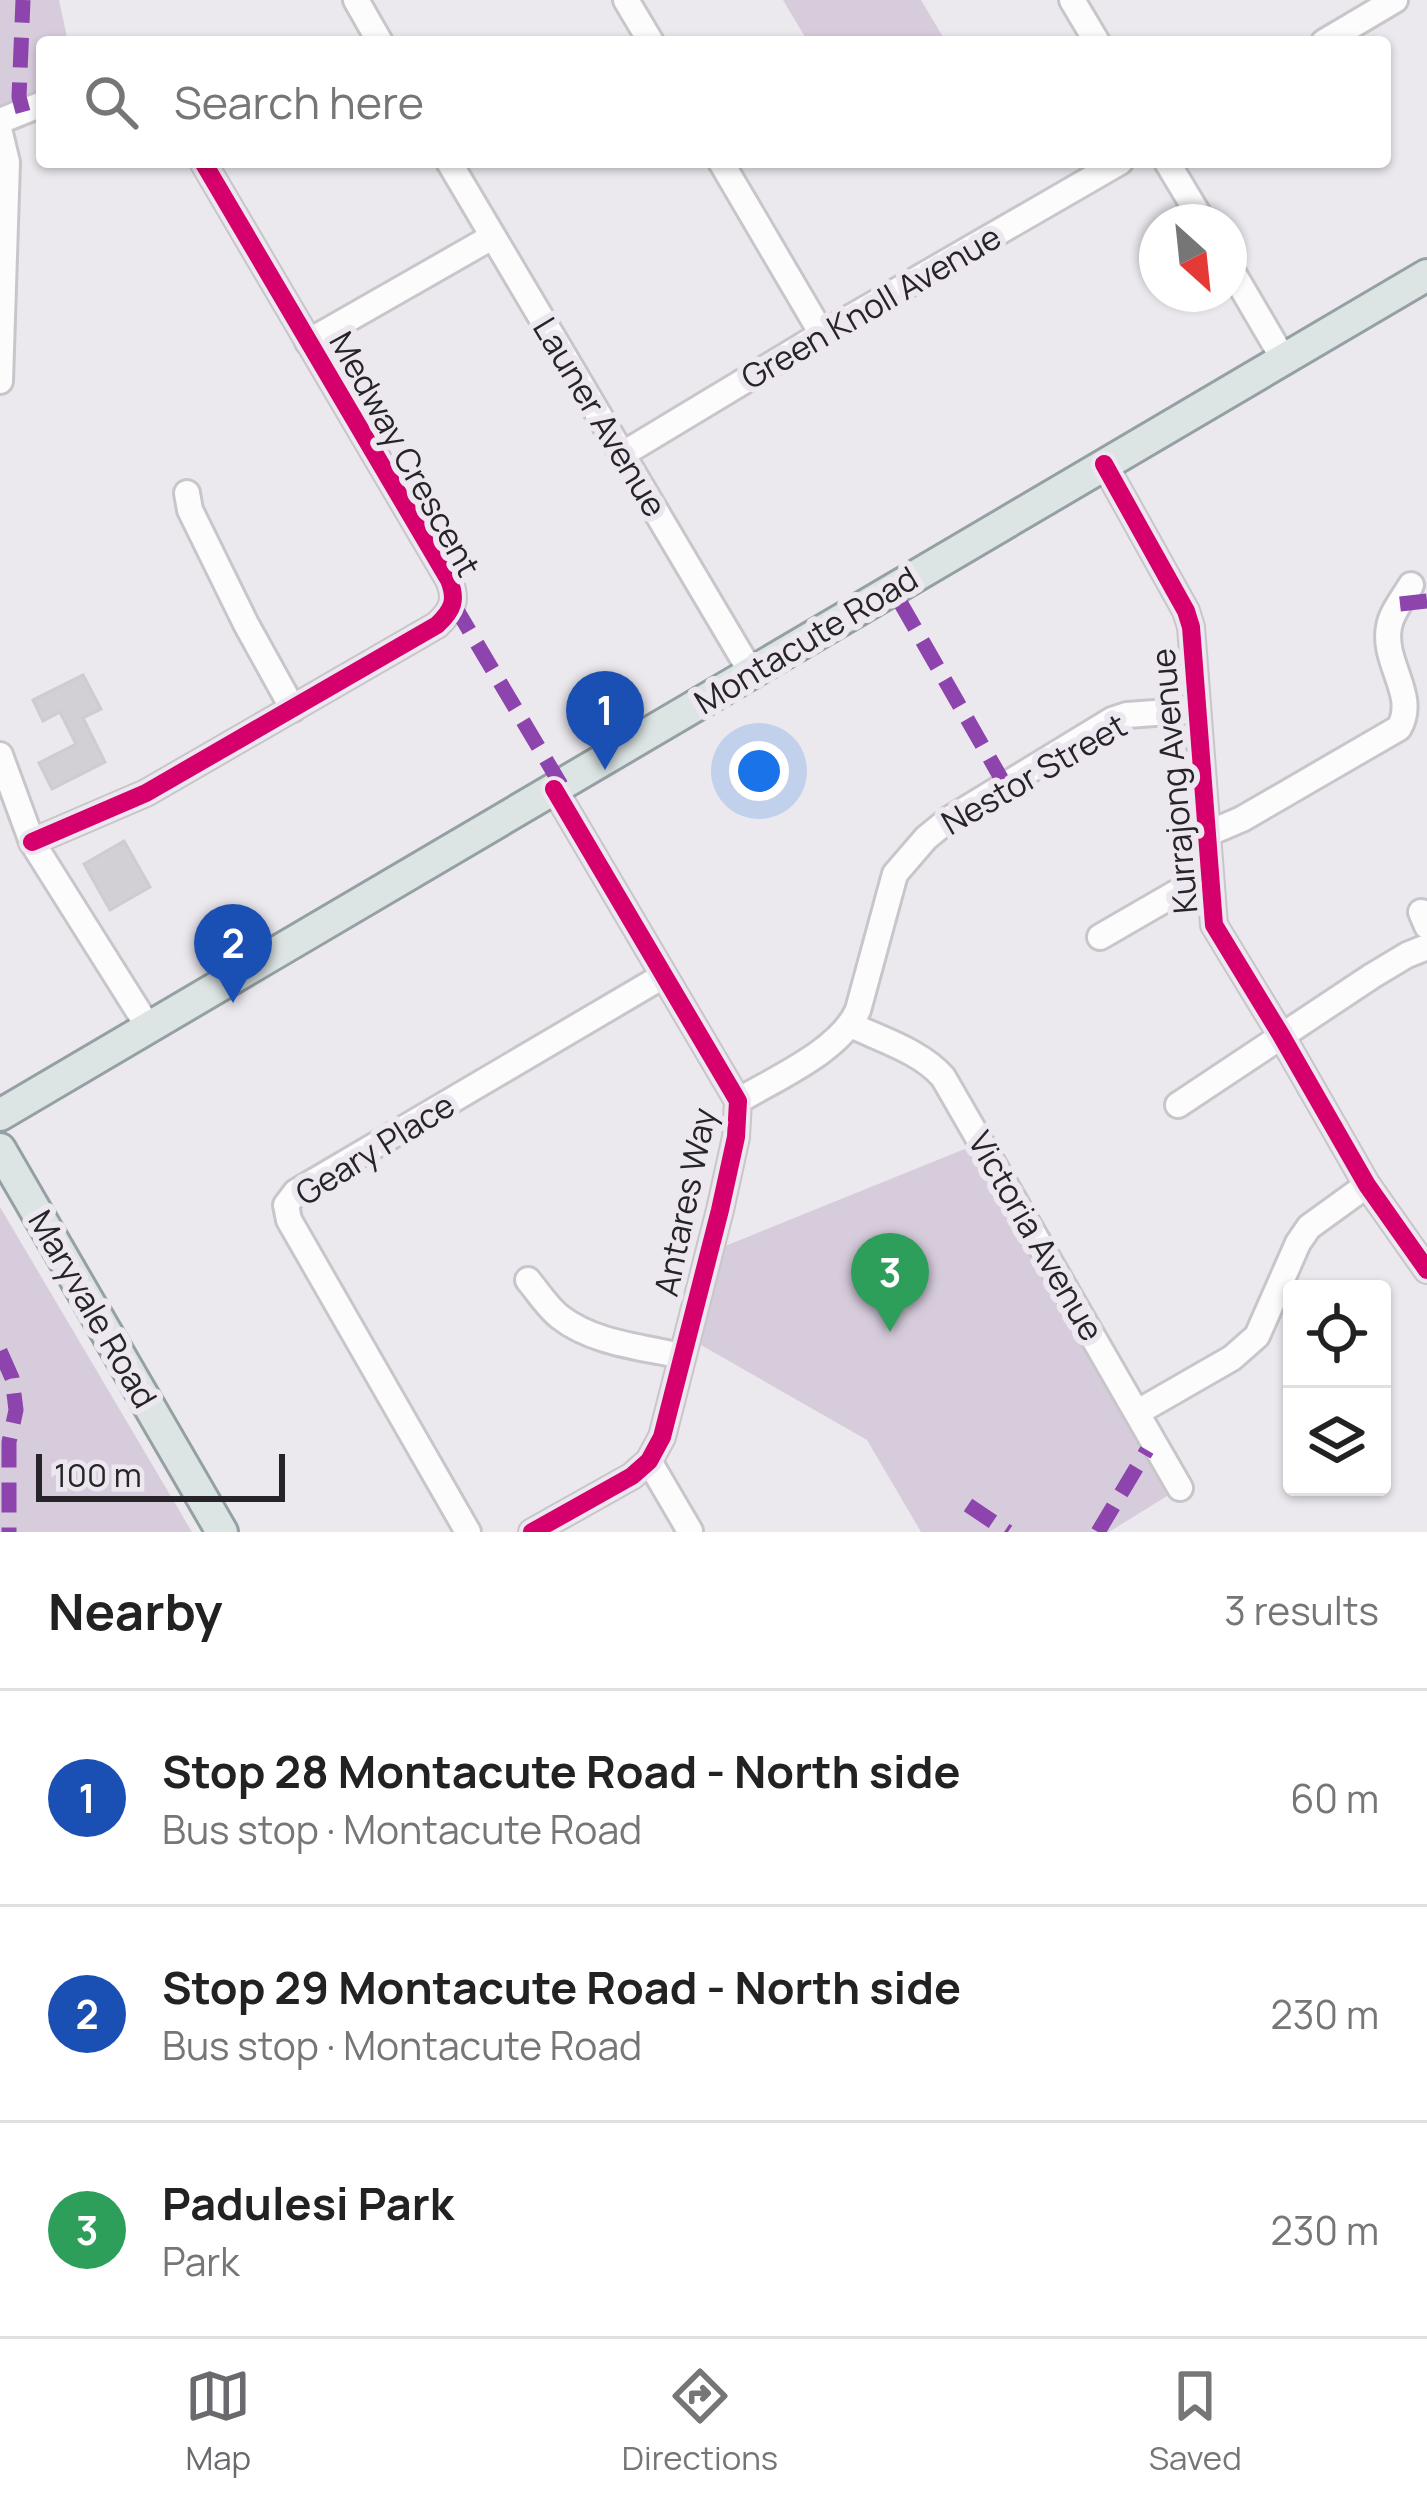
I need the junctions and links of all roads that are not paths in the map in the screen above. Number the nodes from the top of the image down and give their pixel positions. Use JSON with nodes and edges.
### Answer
{"nodes":[{"id":1,"x":356,"y":0,"type":"edge"},
{"id":2,"x":626,"y":0,"type":"edge"},
{"id":3,"x":1072,"y":0,"type":"edge"},
{"id":4,"x":1395,"y":0,"type":"edge"},
{"id":5,"x":377,"y":36,"type":"edge"},
{"id":6,"x":647,"y":36,"type":"edge"},
{"id":7,"x":1093,"y":36,"type":"edge"},
{"id":8,"x":1334,"y":36,"type":"edge"},
{"id":9,"x":36,"y":106,"type":"edge"},
{"id":10,"x":0,"y":121,"type":"edge"},
{"id":11,"x":0,"y":133,"type":"edge"},
{"id":12,"x":206,"y":168,"type":"edge"},
{"id":13,"x":452,"y":168,"type":"edge"},
{"id":14,"x":725,"y":168,"type":"edge"},
{"id":15,"x":1110,"y":168,"type":"edge"},
{"id":16,"x":1171,"y":168,"type":"edge"},
{"id":17,"x":1192,"y":204,"type":"edge"},
{"id":18,"x":492,"y":237,"type":"junction"},
{"id":19,"x":1427,"y":275,"type":"edge"},
{"id":20,"x":1247,"y":297,"type":"edge"},
{"id":21,"x":1,"y":329,"type":"edge"},
{"id":22,"x":822,"y":334,"type":"junction"},
{"id":23,"x":308,"y":342,"type":"junction"},
{"id":24,"x":1284,"y":360,"type":"junction"},
{"id":25,"x":0,"y":380,"type":"edge"},
{"id":26,"x":623,"y":454,"type":"junction"},
{"id":27,"x":1104,"y":464,"type":"junction"},
{"id":28,"x":187,"y":493,"type":"dead end"},
{"id":29,"x":1411,"y":585,"type":"dead end"},
{"id":30,"x":751,"y":672,"type":"junction"},
{"id":31,"x":293,"y":709,"type":"junction"},
{"id":32,"x":1197,"y":710,"type":"junction"},
{"id":33,"x":0,"y":755,"type":"edge"},
{"id":34,"x":554,"y":789,"type":"junction"},
{"id":35,"x":1207,"y":834,"type":"junction"},
{"id":36,"x":32,"y":842,"type":"junction"},
{"id":37,"x":1209,"y":874,"type":"junction"},
{"id":38,"x":1100,"y":938,"type":"dead end"},
{"id":39,"x":1427,"y":947,"type":"edge"},
{"id":40,"x":663,"y":976,"type":"junction"},
{"id":41,"x":851,"y":1025,"type":"junction"},
{"id":42,"x":148,"y":1028,"type":"junction"},
{"id":43,"x":1281,"y":1035,"type":"junction"},
{"id":44,"x":738,"y":1100,"type":"junction"},
{"id":45,"x":1178,"y":1105,"type":"dead end"},
{"id":46,"x":0,"y":1115,"type":"edge"},
{"id":47,"x":0,"y":1149,"type":"edge"},
{"id":48,"x":1367,"y":1185,"type":"junction"},
{"id":49,"x":1427,"y":1270,"type":"edge"},
{"id":50,"x":528,"y":1280,"type":"dead end"},
{"id":51,"x":681,"y":1356,"type":"junction"},
{"id":52,"x":1138,"y":1412,"type":"junction"},
{"id":53,"x":649,"y":1461,"type":"junction"},
{"id":54,"x":1180,"y":1488,"type":"dead end"},
{"id":55,"x":690,"y":1531,"type":"edge"},
{"id":56,"x":222,"y":1532,"type":"edge"},
{"id":57,"x":467,"y":1532,"type":"edge"},
{"id":58,"x":532,"y":1532,"type":"edge"}],
"edges":[{"from":1,"to":5,"type":"street"},
{"from":2,"to":6,"type":"street"},
{"from":3,"to":7,"type":"street"},
{"from":4,"to":8,"type":"street"},
{"from":9,"to":10,"type":"street"},
{"from":11,"to":21,"type":"street"},
{"from":12,"to":23,"type":"street","name":"Medway Crescent"},
{"from":13,"to":18,"type":"street","name":"Launer Avenue"},
{"from":14,"to":22,"type":"street"},
{"from":15,"to":22,"type":"street","name":"Green Knoll Avenue"},
{"from":16,"to":17,"type":"street"},
{"from":18,"to":23,"type":"street"},
{"from":18,"to":26,"type":"street","name":"Launer Avenue"},
{"from":19,"to":24,"type":"main road","name":"Montacute Road"},
{"from":20,"to":24,"type":"street"},
{"from":21,"to":25,"type":"street"},
{"from":22,"to":26,"type":"street","name":"Green Knoll Avenue"},
{"from":23,"to":31,"type":"street","name":"Medway Crescent"},
{"from":24,"to":27,"type":"main road","name":"Montacute Road"},
{"from":26,"to":30,"type":"street","name":"Launer Avenue"},
{"from":27,"to":30,"type":"main road","name":"Montacute Road"},
{"from":27,"to":32,"type":"street","name":"Kurrajong Avenue"},
{"from":28,"to":31,"type":"street"},
{"from":29,"to":35,"type":"street"},
{"from":30,"to":34,"type":"main road","name":"Montacute Road"},
{"from":31,"to":36,"type":"street","name":"Medway Crescent"},
{"from":32,"to":35,"type":"street","name":"Kurrajong Avenue"},
{"from":32,"to":41,"type":"street","name":"Nestor Street"},
{"from":33,"to":36,"type":"street"},
{"from":34,"to":40,"type":"street","name":"Antares Way"},
{"from":34,"to":42,"type":"main road","name":"Montacute Road"},
{"from":35,"to":37,"type":"street","name":"Kurrajong Avenue"},
{"from":36,"to":42,"type":"street"},
{"from":37,"to":38,"type":"street"},
{"from":37,"to":43,"type":"street","name":"Kurrajong Avenue"},
{"from":39,"to":43,"type":"street"},
{"from":40,"to":44,"type":"street","name":"Antares Way"},
{"from":40,"to":57,"type":"street","name":"Geary Place"},
{"from":41,"to":44,"type":"street"},
{"from":41,"to":52,"type":"street","name":"Victoria Avenue"},
{"from":42,"to":46,"type":"main road","name":"Montacute Road"},
{"from":43,"to":45,"type":"street"},
{"from":43,"to":48,"type":"street","name":"Kurrajong Avenue"},
{"from":44,"to":51,"type":"street","name":"Antares Way"},
{"from":47,"to":56,"type":"main road","name":"Maryvale Road"},
{"from":48,"to":49,"type":"street","name":"Kurrajong Avenue"},
{"from":48,"to":52,"type":"street"},
{"from":50,"to":51,"type":"street"},
{"from":51,"to":53,"type":"street","name":"Antares Way"},
{"from":52,"to":54,"type":"street","name":"Victoria Avenue"},
{"from":53,"to":55,"type":"street"},
{"from":53,"to":58,"type":"street"}]}
